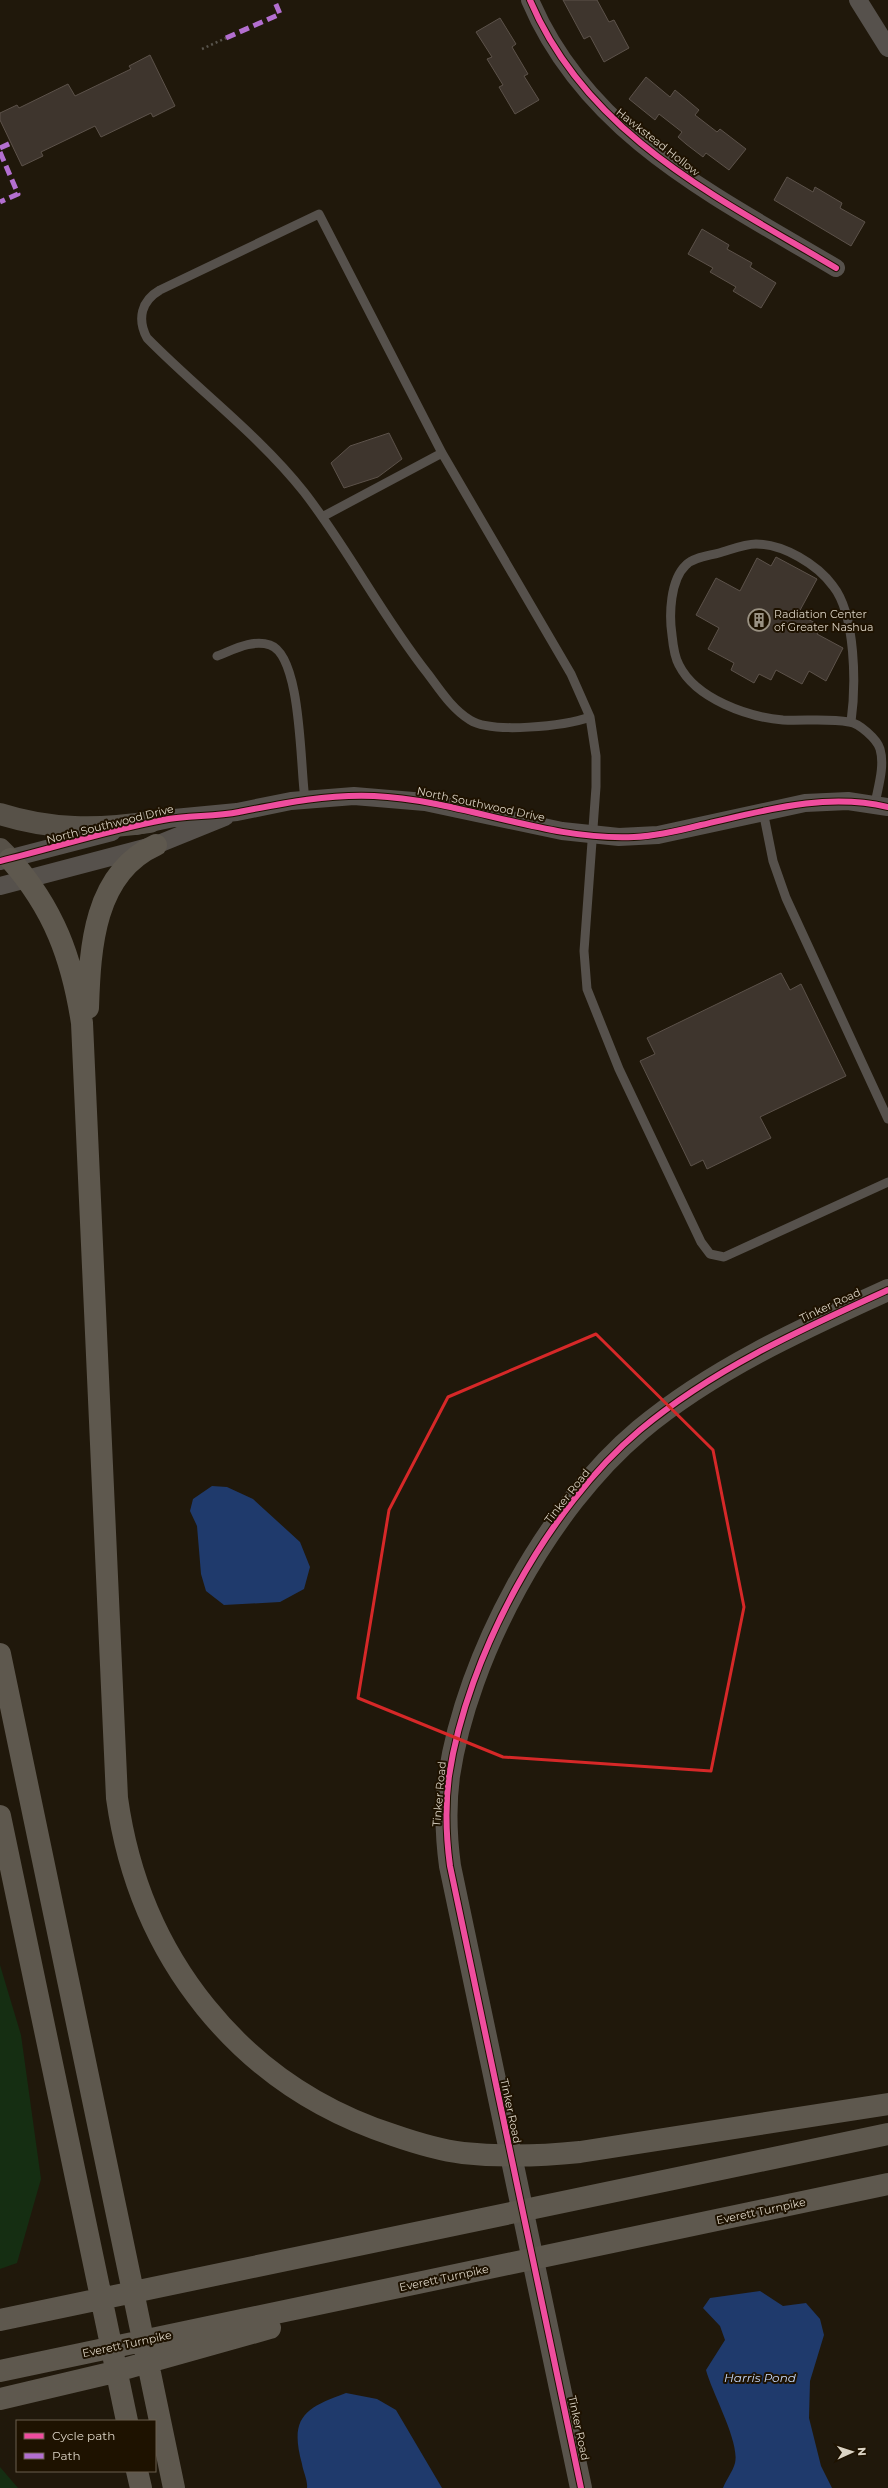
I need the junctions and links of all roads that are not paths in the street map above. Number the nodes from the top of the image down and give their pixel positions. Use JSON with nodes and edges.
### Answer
{"nodes":[{"id":1,"x":530,"y":0,"type":"edge"},
{"id":2,"x":858,"y":0,"type":"edge"},
{"id":3,"x":888,"y":48,"type":"edge"},
{"id":4,"x":836,"y":268,"type":"dead end"},
{"id":5,"x":442,"y":453,"type":"junction"},
{"id":6,"x":322,"y":517,"type":"junction"},
{"id":7,"x":217,"y":656,"type":"dead end"},
{"id":8,"x":590,"y":717,"type":"junction"},
{"id":9,"x":851,"y":722,"type":"junction"},
{"id":10,"x":305,"y":799,"type":"junction"},
{"id":11,"x":881,"y":806,"type":"edge"},
{"id":12,"x":763,"y":810,"type":"junction"},
{"id":13,"x":237,"y":812,"type":"junction"},
{"id":14,"x":0,"y":814,"type":"edge"},
{"id":15,"x":150,"y":822,"type":"junction"},
{"id":16,"x":592,"y":836,"type":"junction"},
{"id":17,"x":156,"y":845,"type":"junction"},
{"id":18,"x":3,"y":856,"type":"edge"},
{"id":19,"x":27,"y":879,"type":"junction"},
{"id":20,"x":0,"y":886,"type":"edge"},
{"id":21,"x":86,"y":1091,"type":"junction"},
{"id":22,"x":888,"y":1119,"type":"edge"},
{"id":23,"x":888,"y":1182,"type":"edge"},
{"id":24,"x":888,"y":1290,"type":"edge"},
{"id":25,"x":0,"y":1654,"type":"edge"},
{"id":26,"x":0,"y":1816,"type":"edge"},
{"id":27,"x":888,"y":2104,"type":"edge"},
{"id":28,"x":888,"y":2134,"type":"edge"},
{"id":29,"x":888,"y":2184,"type":"edge"},
{"id":30,"x":468,"y":2273,"type":"junction"},
{"id":31,"x":0,"y":2320,"type":"edge"},
{"id":32,"x":0,"y":2371,"type":"edge"},
{"id":33,"x":0,"y":2399,"type":"edge"},
{"id":34,"x":127,"y":2420,"type":"edge"},
{"id":35,"x":137,"y":2472,"type":"edge"},
{"id":36,"x":141,"y":2488,"type":"edge"},
{"id":37,"x":174,"y":2488,"type":"edge"},
{"id":38,"x":581,"y":2488,"type":"edge"}],
"edges":[{"from":1,"to":4,"type":"street","name":"Hawkstead Hollow"},
{"from":2,"to":3,"type":"street"},
{"from":5,"to":6,"type":"lane"},
{"from":5,"to":6,"type":"lane"},
{"from":5,"to":8,"type":"lane"},
{"from":6,"to":8,"type":"lane"},
{"from":7,"to":10,"type":"lane"},
{"from":8,"to":16,"type":"lane"},
{"from":9,"to":9,"type":"lane"},
{"from":9,"to":11,"type":"lane"},
{"from":10,"to":13,"type":"street","name":"North Southwood Drive"},
{"from":10,"to":16,"type":"street","name":"North Southwood Drive"},
{"from":11,"to":12,"type":"street","name":"North Southwood Drive"},
{"from":12,"to":16,"type":"street","name":"North Southwood Drive"},
{"from":12,"to":22,"type":"lane"},
{"from":13,"to":15,"type":"street","name":"North Southwood Drive"},
{"from":13,"to":17,"type":"street","name":"North Southwood Drive"},
{"from":14,"to":15,"type":"main road"},
{"from":15,"to":18,"type":"street","name":"North Southwood Drive"},
{"from":16,"to":23,"type":"lane"},
{"from":17,"to":19,"type":"street","name":"North Southwood Drive"},
{"from":17,"to":21,"type":"highway"},
{"from":18,"to":19,"type":"highway"},
{"from":19,"to":20,"type":"street","name":"North Southwood Drive"},
{"from":19,"to":21,"type":"highway"},
{"from":21,"to":27,"type":"highway"},
{"from":24,"to":38,"type":"street","name":"Tinker Road"},
{"from":25,"to":37,"type":"highway"},
{"from":26,"to":34,"type":"highway"},
{"from":28,"to":31,"type":"highway"},
{"from":29,"to":30,"type":"highway","name":"Everett Turnpike"},
{"from":30,"to":32,"type":"highway","name":"Everett Turnpike"},
{"from":30,"to":33,"type":"highway"},
{"from":35,"to":36,"type":"highway"}]}
